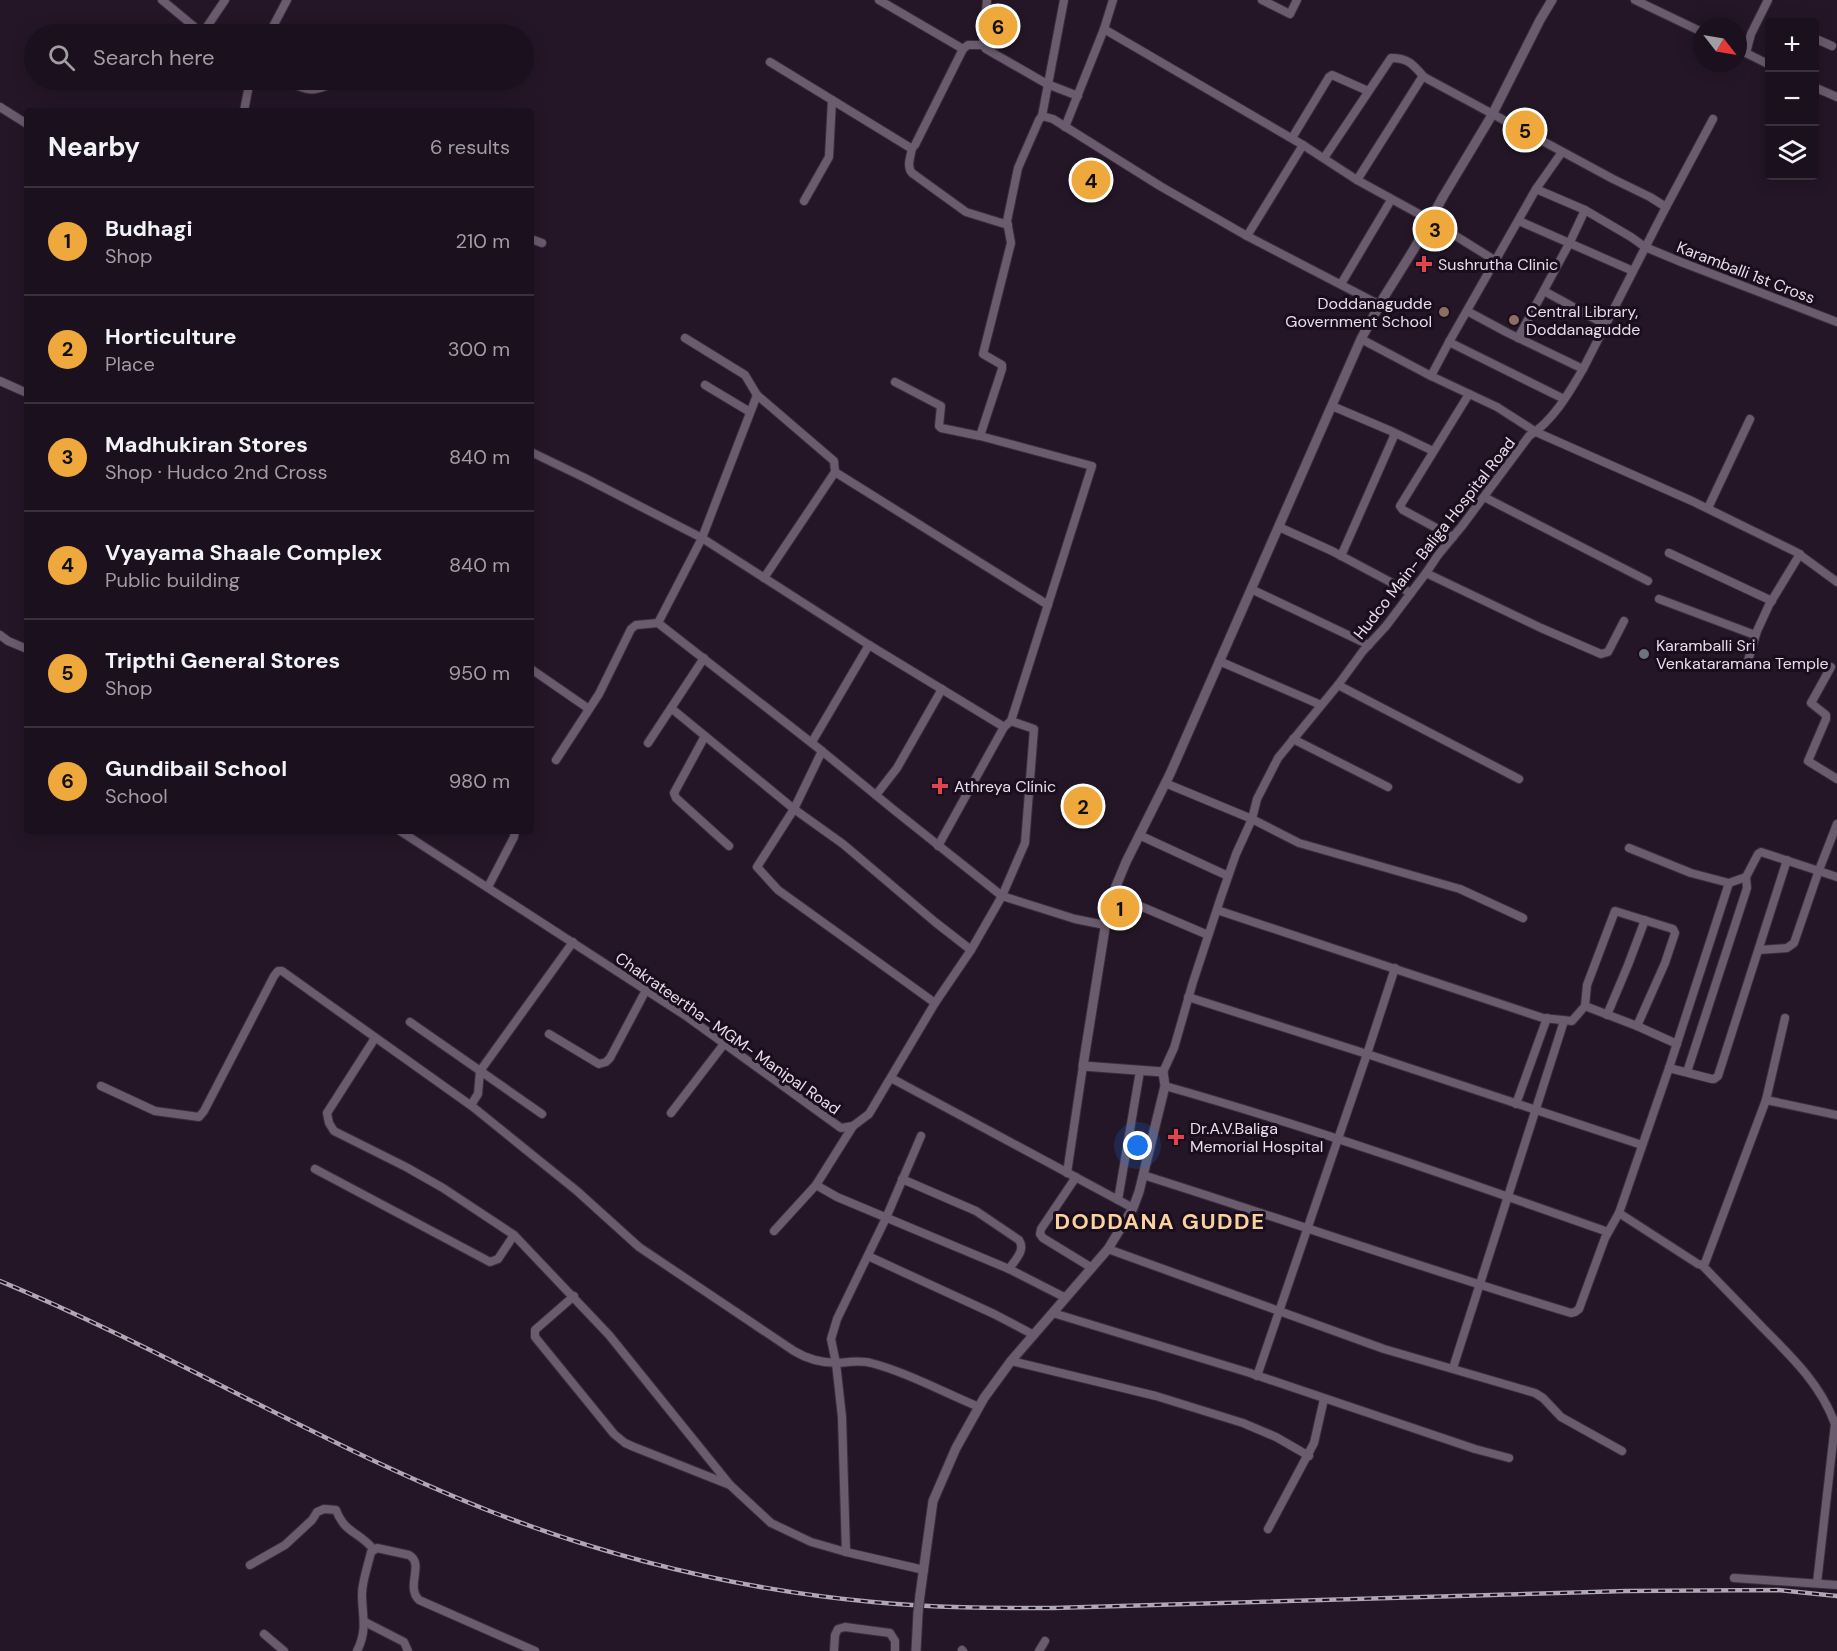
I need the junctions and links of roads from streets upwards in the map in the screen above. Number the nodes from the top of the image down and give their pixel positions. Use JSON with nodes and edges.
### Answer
{"nodes":[{"id":1,"x":162,"y":0,"type":"edge"},
{"id":2,"x":225,"y":0,"type":"edge"},
{"id":3,"x":287,"y":0,"type":"edge"},
{"id":4,"x":879,"y":0,"type":"edge"},
{"id":5,"x":987,"y":0,"type":"edge"},
{"id":6,"x":1064,"y":0,"type":"edge"},
{"id":7,"x":1113,"y":0,"type":"edge"},
{"id":8,"x":1262,"y":0,"type":"edge"},
{"id":9,"x":1297,"y":0,"type":"edge"},
{"id":10,"x":1552,"y":0,"type":"edge"},
{"id":11,"x":1635,"y":0,"type":"edge"},
{"id":12,"x":1768,"y":0,"type":"edge"},
{"id":13,"x":191,"y":24,"type":"edge"},
{"id":14,"x":209,"y":24,"type":"edge"},
{"id":15,"x":275,"y":24,"type":"edge"},
{"id":16,"x":1693,"y":28,"type":"edge"},
{"id":17,"x":1104,"y":29,"type":"junction"},
{"id":18,"x":1819,"y":40,"type":"edge"},
{"id":19,"x":1747,"y":42,"type":"edge"},
{"id":20,"x":983,"y":45,"type":"junction"},
{"id":21,"x":1832,"y":46,"type":"dead end"},
{"id":22,"x":963,"y":49,"type":"junction"},
{"id":23,"x":1747,"y":54,"type":"edge"},
{"id":24,"x":770,"y":62,"type":"dead end"},
{"id":25,"x":1765,"y":62,"type":"edge"},
{"id":26,"x":1424,"y":77,"type":"junction"},
{"id":27,"x":1047,"y":84,"type":"junction"},
{"id":28,"x":1819,"y":89,"type":"edge"},
{"id":29,"x":248,"y":90,"type":"edge"},
{"id":30,"x":1368,"y":91,"type":"junction"},
{"id":31,"x":1078,"y":96,"type":"junction"},
{"id":32,"x":1837,"y":97,"type":"edge"},
{"id":33,"x":832,"y":100,"type":"junction"},
{"id":34,"x":0,"y":107,"type":"edge"},
{"id":35,"x":245,"y":108,"type":"edge"},
{"id":36,"x":1492,"y":115,"type":"junction"},
{"id":37,"x":1042,"y":116,"type":"junction"},
{"id":38,"x":1713,"y":119,"type":"dead end"},
{"id":39,"x":24,"y":122,"type":"edge"},
{"id":40,"x":1065,"y":127,"type":"junction"},
{"id":41,"x":1292,"y":138,"type":"junction"},
{"id":42,"x":1303,"y":145,"type":"junction"},
{"id":43,"x":912,"y":148,"type":"junction"},
{"id":44,"x":1562,"y":152,"type":"junction"},
{"id":45,"x":1324,"y":158,"type":"junction"},
{"id":46,"x":1357,"y":180,"type":"junction"},
{"id":47,"x":1536,"y":189,"type":"junction"},
{"id":48,"x":1391,"y":200,"type":"junction"},
{"id":49,"x":804,"y":201,"type":"dead end"},
{"id":50,"x":1666,"y":207,"type":"junction"},
{"id":51,"x":1585,"y":210,"type":"junction"},
{"id":52,"x":1430,"y":220,"type":"junction"},
{"id":53,"x":1519,"y":221,"type":"junction"},
{"id":54,"x":1008,"y":225,"type":"junction"},
{"id":55,"x":1247,"y":236,"type":"junction"},
{"id":56,"x":534,"y":240,"type":"edge"},
{"id":57,"x":1570,"y":242,"type":"junction"},
{"id":58,"x":542,"y":243,"type":"dead end"},
{"id":59,"x":1645,"y":247,"type":"junction"},
{"id":60,"x":1496,"y":261,"type":"junction"},
{"id":61,"x":1633,"y":271,"type":"junction"},
{"id":62,"x":1341,"y":284,"type":"junction"},
{"id":63,"x":1544,"y":291,"type":"junction"},
{"id":64,"x":1380,"y":305,"type":"junction"},
{"id":65,"x":1467,"y":311,"type":"junction"},
{"id":66,"x":1837,"y":322,"type":"edge"},
{"id":67,"x":1606,"y":324,"type":"junction"},
{"id":68,"x":685,"y":338,"type":"dead end"},
{"id":69,"x":1518,"y":338,"type":"junction"},
{"id":70,"x":1361,"y":339,"type":"junction"},
{"id":71,"x":1449,"y":342,"type":"junction"},
{"id":72,"x":1584,"y":369,"type":"junction"},
{"id":73,"x":1431,"y":376,"type":"junction"},
{"id":74,"x":0,"y":381,"type":"edge"},
{"id":75,"x":895,"y":382,"type":"dead end"},
{"id":76,"x":705,"y":385,"type":"dead end"},
{"id":77,"x":24,"y":392,"type":"edge"},
{"id":78,"x":1470,"y":394,"type":"junction"},
{"id":79,"x":757,"y":395,"type":"junction"},
{"id":80,"x":1564,"y":399,"type":"junction"},
{"id":81,"x":1332,"y":406,"type":"junction"},
{"id":82,"x":750,"y":412,"type":"junction"},
{"id":83,"x":1750,"y":419,"type":"dead end"},
{"id":84,"x":1536,"y":432,"type":"junction"},
{"id":85,"x":1393,"y":433,"type":"junction"},
{"id":86,"x":980,"y":436,"type":"junction"},
{"id":87,"x":1433,"y":451,"type":"junction"},
{"id":88,"x":534,"y":453,"type":"edge"},
{"id":89,"x":835,"y":472,"type":"junction"},
{"id":90,"x":1484,"y":497,"type":"junction"},
{"id":91,"x":1708,"y":508,"type":"junction"},
{"id":92,"x":1279,"y":526,"type":"junction"},
{"id":93,"x":1453,"y":537,"type":"junction"},
{"id":94,"x":702,"y":538,"type":"junction"},
{"id":95,"x":1668,"y":553,"type":"dead end"},
{"id":96,"x":1800,"y":554,"type":"junction"},
{"id":97,"x":1341,"y":556,"type":"junction"},
{"id":98,"x":1426,"y":573,"type":"junction"},
{"id":99,"x":764,"y":578,"type":"junction"},
{"id":100,"x":1648,"y":581,"type":"dead end"},
{"id":101,"x":1837,"y":582,"type":"edge"},
{"id":102,"x":1251,"y":589,"type":"junction"},
{"id":103,"x":1411,"y":592,"type":"junction"},
{"id":104,"x":1659,"y":599,"type":"dead end"},
{"id":105,"x":1772,"y":601,"type":"junction"},
{"id":106,"x":1048,"y":605,"type":"junction"},
{"id":107,"x":1624,"y":621,"type":"dead end"},
{"id":108,"x":658,"y":623,"type":"junction"},
{"id":109,"x":0,"y":635,"type":"edge"},
{"id":110,"x":1755,"y":635,"type":"junction"},
{"id":111,"x":869,"y":645,"type":"junction"},
{"id":112,"x":1369,"y":645,"type":"junction"},
{"id":113,"x":24,"y":648,"type":"edge"},
{"id":114,"x":704,"y":658,"type":"junction"},
{"id":115,"x":1219,"y":661,"type":"junction"},
{"id":116,"x":1747,"y":664,"type":"dead end"},
{"id":117,"x":1831,"y":667,"type":"dead end"},
{"id":118,"x":534,"y":671,"type":"edge"},
{"id":119,"x":1338,"y":685,"type":"junction"},
{"id":120,"x":942,"y":689,"type":"junction"},
{"id":121,"x":1321,"y":705,"type":"junction"},
{"id":122,"x":671,"y":708,"type":"junction"},
{"id":123,"x":589,"y":709,"type":"junction"},
{"id":124,"x":1011,"y":721,"type":"junction"},
{"id":125,"x":1004,"y":727,"type":"junction"},
{"id":126,"x":705,"y":736,"type":"junction"},
{"id":127,"x":1293,"y":739,"type":"junction"},
{"id":128,"x":648,"y":742,"type":"dead end"},
{"id":129,"x":812,"y":742,"type":"junction"},
{"id":130,"x":822,"y":750,"type":"junction"},
{"id":131,"x":556,"y":760,"type":"dead end"},
{"id":132,"x":1519,"y":779,"type":"dead end"},
{"id":133,"x":1837,"y":779,"type":"edge"},
{"id":134,"x":1165,"y":783,"type":"junction"},
{"id":135,"x":1388,"y":787,"type":"dead end"},
{"id":136,"x":876,"y":795,"type":"junction"},
{"id":137,"x":794,"y":808,"type":"junction"},
{"id":138,"x":1252,"y":819,"type":"junction"},
{"id":139,"x":1837,"y":824,"type":"edge"},
{"id":140,"x":405,"y":834,"type":"edge"},
{"id":141,"x":514,"y":834,"type":"edge"},
{"id":142,"x":1139,"y":835,"type":"junction"},
{"id":143,"x":729,"y":846,"type":"dead end"},
{"id":144,"x":938,"y":846,"type":"junction"},
{"id":145,"x":1629,"y":848,"type":"dead end"},
{"id":146,"x":1786,"y":860,"type":"junction"},
{"id":147,"x":1819,"y":870,"type":"junction"},
{"id":148,"x":1228,"y":876,"type":"junction"},
{"id":149,"x":1746,"y":878,"type":"junction"},
{"id":150,"x":1837,"y":878,"type":"edge"},
{"id":151,"x":1729,"y":884,"type":"junction"},
{"id":152,"x":488,"y":887,"type":"junction"},
{"id":153,"x":1112,"y":894,"type":"junction"},
{"id":154,"x":1002,"y":896,"type":"junction"},
{"id":155,"x":1216,"y":910,"type":"junction"},
{"id":156,"x":1523,"y":918,"type":"dead end"},
{"id":157,"x":1645,"y":920,"type":"junction"},
{"id":158,"x":1105,"y":925,"type":"junction"},
{"id":159,"x":1209,"y":935,"type":"junction"},
{"id":160,"x":573,"y":942,"type":"junction"},
{"id":161,"x":970,"y":950,"type":"junction"},
{"id":162,"x":1759,"y":950,"type":"junction"},
{"id":163,"x":1395,"y":968,"type":"junction"},
{"id":164,"x":646,"y":990,"type":"junction"},
{"id":165,"x":1188,"y":997,"type":"junction"},
{"id":166,"x":935,"y":1003,"type":"junction"},
{"id":167,"x":1585,"y":1006,"type":"junction"},
{"id":168,"x":1607,"y":1014,"type":"junction"},
{"id":169,"x":1547,"y":1018,"type":"junction"},
{"id":170,"x":1785,"y":1018,"type":"dead end"},
{"id":171,"x":1564,"y":1021,"type":"junction"},
{"id":172,"x":410,"y":1022,"type":"dead end"},
{"id":173,"x":1637,"y":1026,"type":"junction"},
{"id":174,"x":549,"y":1034,"type":"dead end"},
{"id":175,"x":375,"y":1038,"type":"junction"},
{"id":176,"x":724,"y":1044,"type":"junction"},
{"id":177,"x":1677,"y":1044,"type":"junction"},
{"id":178,"x":1367,"y":1054,"type":"junction"},
{"id":179,"x":1083,"y":1066,"type":"junction"},
{"id":180,"x":1669,"y":1068,"type":"junction"},
{"id":181,"x":480,"y":1071,"type":"junction"},
{"id":182,"x":1140,"y":1071,"type":"junction"},
{"id":183,"x":1163,"y":1072,"type":"junction"},
{"id":184,"x":1687,"y":1072,"type":"junction"},
{"id":185,"x":891,"y":1078,"type":"junction"},
{"id":186,"x":101,"y":1086,"type":"dead end"},
{"id":187,"x":1164,"y":1086,"type":"junction"},
{"id":188,"x":1766,"y":1100,"type":"junction"},
{"id":189,"x":1516,"y":1104,"type":"junction"},
{"id":190,"x":471,"y":1105,"type":"junction"},
{"id":191,"x":1536,"y":1111,"type":"junction"},
{"id":192,"x":671,"y":1113,"type":"dead end"},
{"id":193,"x":542,"y":1114,"type":"dead end"},
{"id":194,"x":1837,"y":1115,"type":"edge"},
{"id":195,"x":853,"y":1126,"type":"junction"},
{"id":196,"x":921,"y":1136,"type":"dead end"},
{"id":197,"x":1337,"y":1139,"type":"junction"},
{"id":198,"x":1642,"y":1145,"type":"junction"},
{"id":199,"x":315,"y":1169,"type":"dead end"},
{"id":200,"x":1067,"y":1173,"type":"junction"},
{"id":201,"x":1143,"y":1175,"type":"junction"},
{"id":202,"x":1076,"y":1177,"type":"junction"},
{"id":203,"x":902,"y":1179,"type":"junction"},
{"id":204,"x":816,"y":1185,"type":"junction"},
{"id":205,"x":1509,"y":1197,"type":"junction"},
{"id":206,"x":1118,"y":1200,"type":"junction"},
{"id":207,"x":1133,"y":1208,"type":"junction"},
{"id":208,"x":1619,"y":1213,"type":"junction"},
{"id":209,"x":886,"y":1218,"type":"junction"},
{"id":210,"x":1308,"y":1227,"type":"junction"},
{"id":211,"x":774,"y":1231,"type":"dead end"},
{"id":212,"x":1608,"y":1232,"type":"junction"},
{"id":213,"x":514,"y":1235,"type":"junction"},
{"id":214,"x":1108,"y":1249,"type":"junction"},
{"id":215,"x":868,"y":1256,"type":"junction"},
{"id":216,"x":1702,"y":1265,"type":"junction"},
{"id":217,"x":1092,"y":1268,"type":"junction"},
{"id":218,"x":1008,"y":1269,"type":"junction"},
{"id":219,"x":1479,"y":1285,"type":"junction"},
{"id":220,"x":574,"y":1296,"type":"junction"},
{"id":221,"x":1066,"y":1298,"type":"junction"},
{"id":222,"x":1279,"y":1312,"type":"junction"},
{"id":223,"x":1053,"y":1313,"type":"junction"},
{"id":224,"x":1034,"y":1335,"type":"junction"},
{"id":225,"x":1011,"y":1361,"type":"junction"},
{"id":226,"x":836,"y":1363,"type":"junction"},
{"id":227,"x":1453,"y":1368,"type":"junction"},
{"id":228,"x":1257,"y":1376,"type":"junction"},
{"id":229,"x":1324,"y":1399,"type":"junction"},
{"id":230,"x":979,"y":1407,"type":"junction"},
{"id":231,"x":1622,"y":1451,"type":"dead end"},
{"id":232,"x":1309,"y":1456,"type":"junction"},
{"id":233,"x":1509,"y":1458,"type":"dead end"},
{"id":234,"x":730,"y":1485,"type":"junction"},
{"id":235,"x":1268,"y":1530,"type":"dead end"},
{"id":236,"x":374,"y":1550,"type":"junction"},
{"id":237,"x":846,"y":1552,"type":"junction"},
{"id":238,"x":250,"y":1565,"type":"dead end"},
{"id":239,"x":924,"y":1570,"type":"junction"},
{"id":240,"x":1734,"y":1578,"type":"dead end"},
{"id":241,"x":1817,"y":1583,"type":"junction"},
{"id":242,"x":1837,"y":1585,"type":"edge"},
{"id":243,"x":365,"y":1622,"type":"junction"},
{"id":244,"x":264,"y":1634,"type":"dead end"},
{"id":245,"x":1046,"y":1641,"type":"dead end"},
{"id":246,"x":284,"y":1651,"type":"edge"},
{"id":247,"x":357,"y":1651,"type":"edge"},
{"id":248,"x":408,"y":1651,"type":"edge"},
{"id":249,"x":535,"y":1651,"type":"edge"},
{"id":250,"x":834,"y":1651,"type":"edge"},
{"id":251,"x":895,"y":1651,"type":"edge"},
{"id":252,"x":916,"y":1651,"type":"edge"},
{"id":253,"x":1039,"y":1651,"type":"edge"}],
"edges":[{"from":1,"to":13,"type":"street"},
{"from":2,"to":14,"type":"street"},
{"from":3,"to":15,"type":"street"},
{"from":4,"to":22,"type":"street"},
{"from":5,"to":20,"type":"street"},
{"from":6,"to":27,"type":"street"},
{"from":7,"to":17,"type":"street"},
{"from":8,"to":9,"type":"street"},
{"from":10,"to":36,"type":"street"},
{"from":11,"to":16,"type":"street"},
{"from":12,"to":19,"type":"street"},
{"from":17,"to":31,"type":"street"},
{"from":17,"to":41,"type":"street"},
{"from":18,"to":21,"type":"street"},
{"from":20,"to":22,"type":"street"},
{"from":20,"to":27,"type":"street"},
{"from":22,"to":43,"type":"street"},
{"from":23,"to":25,"type":"street"},
{"from":24,"to":33,"type":"street"},
{"from":26,"to":30,"type":"street"},
{"from":26,"to":36,"type":"street"},
{"from":26,"to":46,"type":"street"},
{"from":27,"to":31,"type":"street"},
{"from":27,"to":37,"type":"street"},
{"from":28,"to":32,"type":"street"},
{"from":29,"to":35,"type":"street"},
{"from":30,"to":41,"type":"street"},
{"from":30,"to":45,"type":"street"},
{"from":31,"to":40,"type":"street"},
{"from":33,"to":43,"type":"street"},
{"from":33,"to":49,"type":"street"},
{"from":34,"to":39,"type":"street"},
{"from":36,"to":44,"type":"street"},
{"from":36,"to":52,"type":"street"},
{"from":37,"to":40,"type":"street"},
{"from":37,"to":54,"type":"street"},
{"from":38,"to":50,"type":"street","name":"Hudco Main- Baliga Hospital Road"},
{"from":40,"to":55,"type":"street"},
{"from":41,"to":42,"type":"street"},
{"from":42,"to":45,"type":"street"},
{"from":42,"to":55,"type":"street"},
{"from":43,"to":54,"type":"street"},
{"from":44,"to":47,"type":"street"},
{"from":44,"to":50,"type":"street"},
{"from":45,"to":46,"type":"street"},
{"from":46,"to":48,"type":"street"},
{"from":47,"to":51,"type":"street","name":"Karamballi 1st Cross"},
{"from":47,"to":53,"type":"street"},
{"from":48,"to":52,"type":"street"},
{"from":48,"to":62,"type":"street"},
{"from":50,"to":59,"type":"street","name":"Hudco Main- Baliga Hospital Road"},
{"from":51,"to":57,"type":"street"},
{"from":51,"to":59,"type":"street","name":"Karamballi 1st Cross"},
{"from":52,"to":60,"type":"street"},
{"from":52,"to":64,"type":"street"},
{"from":53,"to":57,"type":"street"},
{"from":53,"to":60,"type":"street"},
{"from":54,"to":86,"type":"street"},
{"from":55,"to":62,"type":"street"},
{"from":56,"to":58,"type":"street"},
{"from":57,"to":61,"type":"street"},
{"from":57,"to":63,"type":"street"},
{"from":59,"to":61,"type":"street","name":"Hudco Main- Baliga Hospital Road"},
{"from":59,"to":66,"type":"street","name":"Karamballi 1st Cross"},
{"from":60,"to":65,"type":"street"},
{"from":61,"to":67,"type":"street","name":"Hudco Main- Baliga Hospital Road"},
{"from":62,"to":64,"type":"street"},
{"from":63,"to":67,"type":"street"},
{"from":63,"to":69,"type":"street"},
{"from":64,"to":70,"type":"street"},
{"from":65,"to":69,"type":"street"},
{"from":65,"to":71,"type":"street"},
{"from":67,"to":72,"type":"street","name":"Hudco Main- Baliga Hospital Road"},
{"from":68,"to":79,"type":"street"},
{"from":69,"to":72,"type":"street"},
{"from":70,"to":73,"type":"street"},
{"from":70,"to":81,"type":"street"},
{"from":71,"to":73,"type":"street"},
{"from":71,"to":80,"type":"street"},
{"from":72,"to":80,"type":"street","name":"Hudco Main- Baliga Hospital Road"},
{"from":73,"to":78,"type":"street"},
{"from":74,"to":77,"type":"street"},
{"from":75,"to":86,"type":"street"},
{"from":76,"to":82,"type":"street"},
{"from":78,"to":84,"type":"street"},
{"from":78,"to":87,"type":"street"},
{"from":79,"to":82,"type":"street"},
{"from":79,"to":89,"type":"street"},
{"from":80,"to":84,"type":"street","name":"Hudco Main- Baliga Hospital Road"},
{"from":81,"to":85,"type":"street"},
{"from":81,"to":92,"type":"street"},
{"from":82,"to":94,"type":"street"},
{"from":83,"to":91,"type":"street"},
{"from":84,"to":90,"type":"street","name":"Hudco Main- Baliga Hospital Road"},
{"from":84,"to":91,"type":"street"},
{"from":85,"to":87,"type":"street"},
{"from":85,"to":97,"type":"street"},
{"from":86,"to":106,"type":"street"},
{"from":87,"to":93,"type":"street"},
{"from":88,"to":94,"type":"street"},
{"from":89,"to":99,"type":"street"},
{"from":89,"to":106,"type":"street"},
{"from":90,"to":93,"type":"street","name":"Hudco Main- Baliga Hospital Road"},
{"from":90,"to":100,"type":"street"},
{"from":91,"to":96,"type":"street"},
{"from":92,"to":97,"type":"street"},
{"from":92,"to":102,"type":"street"},
{"from":93,"to":98,"type":"street","name":"Hudco Main- Baliga Hospital Road"},
{"from":94,"to":99,"type":"street"},
{"from":94,"to":108,"type":"street"},
{"from":95,"to":105,"type":"street"},
{"from":96,"to":101,"type":"street"},
{"from":96,"to":105,"type":"street"},
{"from":97,"to":103,"type":"street"},
{"from":98,"to":103,"type":"street","name":"Hudco Main- Baliga Hospital Road"},
{"from":98,"to":107,"type":"street"},
{"from":99,"to":111,"type":"street"},
{"from":102,"to":112,"type":"street"},
{"from":102,"to":115,"type":"street"},
{"from":103,"to":112,"type":"street","name":"Hudco Main- Baliga Hospital Road"},
{"from":104,"to":110,"type":"street"},
{"from":105,"to":110,"type":"street"},
{"from":106,"to":124,"type":"street"},
{"from":108,"to":114,"type":"street"},
{"from":108,"to":123,"type":"street"},
{"from":109,"to":113,"type":"street"},
{"from":110,"to":116,"type":"street"},
{"from":111,"to":120,"type":"street"},
{"from":111,"to":129,"type":"street"},
{"from":112,"to":119,"type":"street","name":"Hudco Main- Baliga Hospital Road"},
{"from":114,"to":122,"type":"street"},
{"from":114,"to":129,"type":"street"},
{"from":115,"to":121,"type":"street"},
{"from":115,"to":134,"type":"street"},
{"from":117,"to":133,"type":"street"},
{"from":118,"to":123,"type":"street"},
{"from":119,"to":121,"type":"street","name":"Hudco Main- Baliga Hospital Road"},
{"from":119,"to":132,"type":"street"},
{"from":120,"to":125,"type":"street"},
{"from":120,"to":136,"type":"street"},
{"from":121,"to":127,"type":"street","name":"Hudco Main- Baliga Hospital Road"},
{"from":122,"to":126,"type":"street"},
{"from":122,"to":128,"type":"street"},
{"from":123,"to":131,"type":"street"},
{"from":124,"to":125,"type":"street"},
{"from":124,"to":154,"type":"street"},
{"from":125,"to":144,"type":"street"},
{"from":126,"to":137,"type":"street"},
{"from":126,"to":143,"type":"street"},
{"from":127,"to":135,"type":"street"},
{"from":127,"to":138,"type":"street","name":"Hudco Main- Baliga Hospital Road"},
{"from":129,"to":130,"type":"street"},
{"from":130,"to":136,"type":"street"},
{"from":130,"to":137,"type":"street"},
{"from":134,"to":138,"type":"street"},
{"from":134,"to":142,"type":"street"},
{"from":136,"to":144,"type":"street"},
{"from":137,"to":161,"type":"street"},
{"from":137,"to":166,"type":"street"},
{"from":138,"to":148,"type":"street","name":"Hudco Main- Baliga Hospital Road"},
{"from":138,"to":156,"type":"street"},
{"from":139,"to":147,"type":"street"},
{"from":140,"to":152,"type":"street","name":"Chakrateertha- MGM- Manipal Road"},
{"from":141,"to":152,"type":"street"},
{"from":142,"to":148,"type":"street"},
{"from":142,"to":153,"type":"street"},
{"from":144,"to":154,"type":"street"},
{"from":145,"to":151,"type":"street"},
{"from":146,"to":147,"type":"street"},
{"from":146,"to":149,"type":"street"},
{"from":146,"to":162,"type":"street"},
{"from":147,"to":150,"type":"street"},
{"from":147,"to":162,"type":"street"},
{"from":148,"to":155,"type":"street","name":"Hudco Main- Baliga Hospital Road"},
{"from":149,"to":151,"type":"street"},
{"from":149,"to":184,"type":"street"},
{"from":151,"to":177,"type":"street"},
{"from":152,"to":160,"type":"street","name":"Chakrateertha- MGM- Manipal Road"},
{"from":153,"to":158,"type":"street"},
{"from":153,"to":159,"type":"street"},
{"from":154,"to":158,"type":"street"},
{"from":154,"to":161,"type":"street"},
{"from":155,"to":159,"type":"street","name":"Hudco Main- Baliga Hospital Road"},
{"from":155,"to":163,"type":"street"},
{"from":157,"to":167,"type":"street"},
{"from":157,"to":168,"type":"street"},
{"from":157,"to":173,"type":"street"},
{"from":158,"to":179,"type":"street"},
{"from":159,"to":165,"type":"street","name":"Hudco Main- Baliga Hospital Road"},
{"from":160,"to":164,"type":"street","name":"Chakrateertha- MGM- Manipal Road"},
{"from":160,"to":181,"type":"street"},
{"from":161,"to":166,"type":"street","name":"Chakrateertha- MGM- Manipal Road"},
{"from":162,"to":184,"type":"street"},
{"from":163,"to":169,"type":"street"},
{"from":163,"to":178,"type":"street"},
{"from":164,"to":174,"type":"street"},
{"from":164,"to":176,"type":"street","name":"Chakrateertha- MGM- Manipal Road"},
{"from":165,"to":178,"type":"street"},
{"from":165,"to":183,"type":"street","name":"Hudco Main- Baliga Hospital Road"},
{"from":166,"to":185,"type":"street","name":"Chakrateertha- MGM- Manipal Road"},
{"from":167,"to":168,"type":"street"},
{"from":167,"to":171,"type":"street"},
{"from":168,"to":173,"type":"street"},
{"from":169,"to":171,"type":"street"},
{"from":169,"to":189,"type":"street"},
{"from":170,"to":188,"type":"street"},
{"from":171,"to":191,"type":"street"},
{"from":172,"to":181,"type":"street"},
{"from":173,"to":177,"type":"street"},
{"from":175,"to":186,"type":"street"},
{"from":175,"to":190,"type":"street"},
{"from":175,"to":213,"type":"street"},
{"from":176,"to":192,"type":"street"},
{"from":176,"to":195,"type":"street","name":"Chakrateertha- MGM- Manipal Road"},
{"from":177,"to":180,"type":"street"},
{"from":178,"to":189,"type":"street"},
{"from":178,"to":197,"type":"street"},
{"from":179,"to":182,"type":"street"},
{"from":179,"to":200,"type":"street"},
{"from":180,"to":184,"type":"street"},
{"from":180,"to":198,"type":"street"},
{"from":181,"to":190,"type":"street"},
{"from":181,"to":193,"type":"street"},
{"from":182,"to":183,"type":"street"},
{"from":182,"to":206,"type":"street"},
{"from":183,"to":187,"type":"street"},
{"from":185,"to":195,"type":"street","name":"Chakrateertha- MGM- Manipal Road"},
{"from":185,"to":200,"type":"street"},
{"from":187,"to":197,"type":"street"},
{"from":187,"to":201,"type":"street"},
{"from":188,"to":194,"type":"street"},
{"from":188,"to":216,"type":"street"},
{"from":189,"to":191,"type":"street"},
{"from":190,"to":226,"type":"street"},
{"from":191,"to":198,"type":"street"},
{"from":191,"to":205,"type":"street"},
{"from":195,"to":204,"type":"street"},
{"from":196,"to":203,"type":"street"},
{"from":197,"to":205,"type":"street"},
{"from":197,"to":210,"type":"street"},
{"from":198,"to":208,"type":"street"},
{"from":199,"to":213,"type":"street"},
{"from":200,"to":202,"type":"street"},
{"from":201,"to":207,"type":"street"},
{"from":201,"to":210,"type":"street"},
{"from":202,"to":206,"type":"street"},
{"from":202,"to":217,"type":"street"},
{"from":203,"to":209,"type":"street"},
{"from":203,"to":218,"type":"street"},
{"from":204,"to":209,"type":"street"},
{"from":204,"to":211,"type":"street"},
{"from":205,"to":212,"type":"street"},
{"from":205,"to":219,"type":"street"},
{"from":206,"to":207,"type":"street"},
{"from":207,"to":214,"type":"street"},
{"from":208,"to":212,"type":"street"},
{"from":208,"to":216,"type":"street"},
{"from":209,"to":215,"type":"street"},
{"from":209,"to":218,"type":"street"},
{"from":210,"to":219,"type":"street"},
{"from":210,"to":222,"type":"street"},
{"from":212,"to":219,"type":"street"},
{"from":213,"to":220,"type":"street"},
{"from":214,"to":217,"type":"street"},
{"from":214,"to":222,"type":"street"},
{"from":215,"to":224,"type":"street"},
{"from":215,"to":226,"type":"street"},
{"from":216,"to":241,"type":"street"},
{"from":217,"to":221,"type":"street"},
{"from":218,"to":221,"type":"street"},
{"from":219,"to":227,"type":"street"},
{"from":220,"to":234,"type":"street"},
{"from":220,"to":234,"type":"street"},
{"from":221,"to":223,"type":"street"},
{"from":222,"to":227,"type":"street"},
{"from":222,"to":228,"type":"street"},
{"from":223,"to":224,"type":"street"},
{"from":223,"to":228,"type":"street"},
{"from":224,"to":225,"type":"street"},
{"from":225,"to":230,"type":"street"},
{"from":225,"to":232,"type":"street"},
{"from":226,"to":230,"type":"street"},
{"from":226,"to":237,"type":"street"},
{"from":227,"to":231,"type":"street"},
{"from":228,"to":229,"type":"street"},
{"from":229,"to":232,"type":"street"},
{"from":229,"to":233,"type":"street"},
{"from":230,"to":239,"type":"street"},
{"from":232,"to":235,"type":"street"},
{"from":234,"to":237,"type":"street"},
{"from":236,"to":238,"type":"street"},
{"from":236,"to":243,"type":"street"},
{"from":236,"to":249,"type":"street"},
{"from":237,"to":239,"type":"street"},
{"from":239,"to":252,"type":"street","bridge":true},
{"from":240,"to":241,"type":"street"},
{"from":241,"to":242,"type":"street"},
{"from":243,"to":247,"type":"street"},
{"from":243,"to":248,"type":"street"},
{"from":244,"to":246,"type":"street"},
{"from":245,"to":253,"type":"street"},
{"from":250,"to":251,"type":"street"}]}
